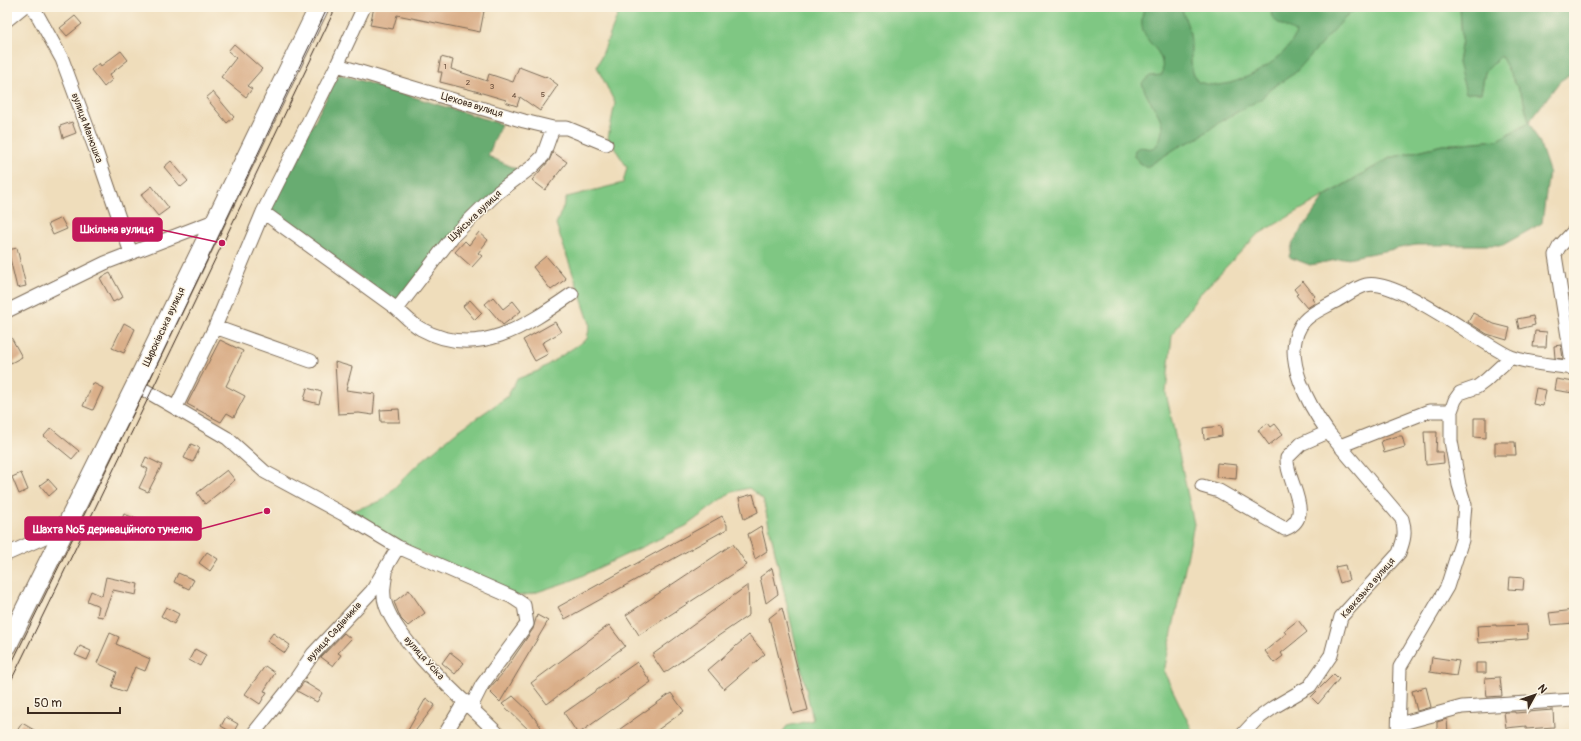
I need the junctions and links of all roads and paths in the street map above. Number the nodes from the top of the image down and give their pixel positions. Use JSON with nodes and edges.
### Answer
{"nodes":[{"id":1,"x":23,"y":7,"type":"edge"},
{"id":2,"x":33,"y":7,"type":"edge"},
{"id":3,"x":319,"y":7,"type":"edge"},
{"id":4,"x":364,"y":7,"type":"edge"},
{"id":5,"x":7,"y":20,"type":"edge"},
{"id":6,"x":337,"y":65,"type":"junction"},
{"id":7,"x":552,"y":128,"type":"junction"},
{"id":8,"x":606,"y":144,"type":"dead end"},
{"id":9,"x":263,"y":212,"type":"junction"},
{"id":10,"x":214,"y":221,"type":"junction"},
{"id":11,"x":1574,"y":230,"type":"edge"},
{"id":12,"x":130,"y":253,"type":"junction"},
{"id":13,"x":572,"y":294,"type":"dead end"},
{"id":14,"x":397,"y":309,"type":"junction"},
{"id":15,"x":7,"y":311,"type":"edge"},
{"id":16,"x":215,"y":327,"type":"junction"},
{"id":17,"x":1511,"y":357,"type":"junction"},
{"id":18,"x":311,"y":361,"type":"dead end"},
{"id":19,"x":1574,"y":368,"type":"edge"},
{"id":20,"x":136,"y":385,"type":"junction"},
{"id":21,"x":176,"y":407,"type":"junction"},
{"id":22,"x":1451,"y":411,"type":"junction"},
{"id":23,"x":1328,"y":432,"type":"junction"},
{"id":24,"x":1340,"y":446,"type":"junction"},
{"id":25,"x":1202,"y":486,"type":"dead end"},
{"id":26,"x":65,"y":528,"type":"junction"},
{"id":27,"x":398,"y":547,"type":"junction"},
{"id":28,"x":7,"y":554,"type":"edge"},
{"id":29,"x":387,"y":565,"type":"junction"},
{"id":30,"x":7,"y":646,"type":"edge"},
{"id":31,"x":1574,"y":700,"type":"edge"},
{"id":32,"x":465,"y":701,"type":"junction"},
{"id":33,"x":475,"y":711,"type":"junction"},
{"id":34,"x":1399,"y":729,"type":"edge"},
{"id":35,"x":253,"y":734,"type":"edge"},
{"id":36,"x":445,"y":734,"type":"edge"},
{"id":37,"x":498,"y":734,"type":"edge"},
{"id":38,"x":1243,"y":734,"type":"edge"}],
"edges":[{"from":1,"to":5,"type":"street"},
{"from":2,"to":12,"type":"street","name":"вулиця Манюшка"},
{"from":3,"to":10,"type":"main road","name":"Широківська вулиця"},
{"from":4,"to":6,"type":"street"},
{"from":6,"to":7,"type":"street","name":"Цехова вулиця"},
{"from":6,"to":9,"type":"street"},
{"from":7,"to":8,"type":"street","name":"Цехова вулиця"},
{"from":7,"to":14,"type":"street","name":"Шуйська вулиця"},
{"from":9,"to":14,"type":"street"},
{"from":9,"to":16,"type":"street"},
{"from":10,"to":12,"type":"street"},
{"from":10,"to":20,"type":"main road","name":"Широківська вулиця"},
{"from":11,"to":19,"type":"street"},
{"from":12,"to":15,"type":"street"},
{"from":13,"to":14,"type":"street"},
{"from":16,"to":18,"type":"street"},
{"from":16,"to":21,"type":"street"},
{"from":17,"to":19,"type":"street"},
{"from":17,"to":22,"type":"street"},
{"from":17,"to":23,"type":"street","name":"Кавказька вулиця"},
{"from":20,"to":21,"type":"street"},
{"from":20,"to":26,"type":"main road","name":"Широківська вулиця"},
{"from":21,"to":27,"type":"street"},
{"from":22,"to":24,"type":"street"},
{"from":22,"to":34,"type":"street"},
{"from":23,"to":24,"type":"street","name":"Кавказька вулиця"},
{"from":23,"to":25,"type":"street"},
{"from":24,"to":38,"type":"street","name":"Кавказька вулиця"},
{"from":26,"to":28,"type":"street"},
{"from":26,"to":30,"type":"main road","name":"Широківська вулиця"},
{"from":27,"to":29,"type":"street","name":"вулиця Садівників"},
{"from":27,"to":33,"type":"street"},
{"from":29,"to":32,"type":"street","name":"вулиця Усіка"},
{"from":29,"to":35,"type":"street","name":"вулиця Садівників"},
{"from":31,"to":34,"type":"street"},
{"from":32,"to":33,"type":"street","name":"вулиця Усіка"},
{"from":32,"to":36,"type":"street"},
{"from":33,"to":37,"type":"street","name":"вулиця Усіка"}]}
